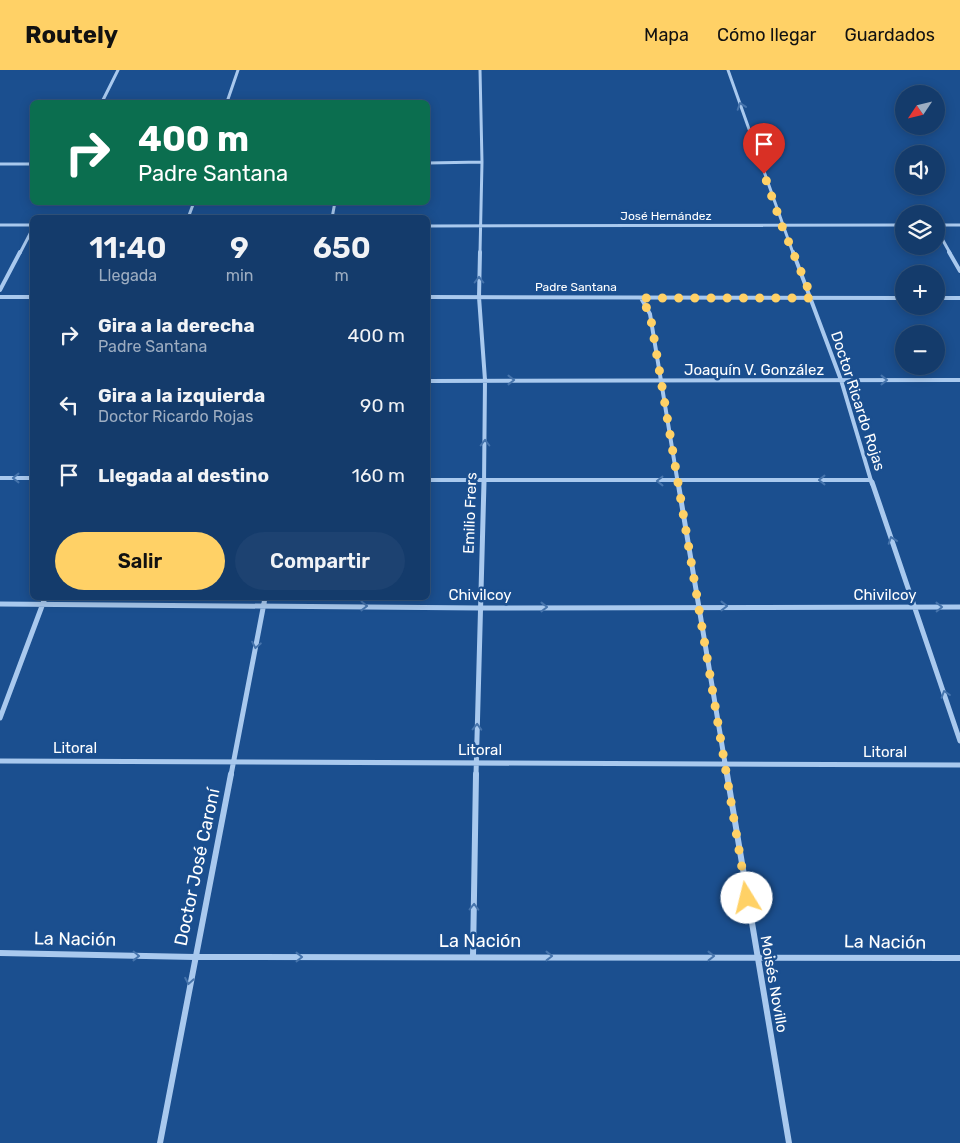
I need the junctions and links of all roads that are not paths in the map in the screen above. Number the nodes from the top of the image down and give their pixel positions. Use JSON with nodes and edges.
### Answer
{"nodes":[{"id":1,"x":118,"y":70,"type":"edge"},
{"id":2,"x":238,"y":70,"type":"edge"},
{"id":3,"x":480,"y":70,"type":"edge"},
{"id":4,"x":728,"y":70,"type":"edge"},
{"id":5,"x":103,"y":100,"type":"edge"},
{"id":6,"x":228,"y":100,"type":"edge"},
{"id":7,"x":482,"y":162,"type":"junction"},
{"id":8,"x":430,"y":163,"type":"edge"},
{"id":9,"x":0,"y":164,"type":"edge"},
{"id":10,"x":30,"y":164,"type":"edge"},
{"id":11,"x":0,"y":225,"type":"edge"},
{"id":12,"x":30,"y":225,"type":"edge"},
{"id":13,"x":895,"y":225,"type":"edge"},
{"id":14,"x":960,"y":225,"type":"edge"},
{"id":15,"x":430,"y":226,"type":"edge"},
{"id":16,"x":479,"y":226,"type":"junction"},
{"id":17,"x":782,"y":226,"type":"junction"},
{"id":18,"x":945,"y":226,"type":"edge"},
{"id":19,"x":30,"y":234,"type":"edge"},
{"id":20,"x":945,"y":244,"type":"edge"},
{"id":21,"x":960,"y":271,"type":"edge"},
{"id":22,"x":0,"y":290,"type":"edge"},
{"id":23,"x":0,"y":297,"type":"edge"},
{"id":24,"x":30,"y":297,"type":"edge"},
{"id":25,"x":430,"y":297,"type":"edge"},
{"id":26,"x":479,"y":297,"type":"junction"},
{"id":27,"x":641,"y":298,"type":"junction"},
{"id":28,"x":812,"y":298,"type":"junction"},
{"id":29,"x":895,"y":298,"type":"edge"},
{"id":30,"x":945,"y":298,"type":"edge"},
{"id":31,"x":960,"y":298,"type":"edge"},
{"id":32,"x":430,"y":380,"type":"edge"},
{"id":33,"x":485,"y":380,"type":"junction"},
{"id":34,"x":841,"y":380,"type":"junction"},
{"id":35,"x":960,"y":380,"type":"edge"},
{"id":36,"x":659,"y":381,"type":"junction"},
{"id":37,"x":0,"y":478,"type":"edge"},
{"id":38,"x":30,"y":478,"type":"edge"},
{"id":39,"x":430,"y":480,"type":"edge"},
{"id":40,"x":484,"y":480,"type":"junction"},
{"id":41,"x":871,"y":480,"type":"junction"},
{"id":42,"x":679,"y":481,"type":"junction"},
{"id":43,"x":44,"y":600,"type":"edge"},
{"id":44,"x":265,"y":600,"type":"edge"},
{"id":45,"x":0,"y":604,"type":"edge"},
{"id":46,"x":42,"y":605,"type":"junction"},
{"id":47,"x":264,"y":605,"type":"junction"},
{"id":48,"x":698,"y":606,"type":"junction"},
{"id":49,"x":960,"y":607,"type":"edge"},
{"id":50,"x":480,"y":608,"type":"junction"},
{"id":51,"x":916,"y":608,"type":"junction"},
{"id":52,"x":0,"y":718,"type":"edge"},
{"id":53,"x":960,"y":741,"type":"edge"},
{"id":54,"x":0,"y":761,"type":"edge"},
{"id":55,"x":234,"y":761,"type":"junction"},
{"id":56,"x":476,"y":763,"type":"junction"},
{"id":57,"x":724,"y":764,"type":"junction"},
{"id":58,"x":960,"y":765,"type":"edge"},
{"id":59,"x":0,"y":952,"type":"edge"},
{"id":60,"x":473,"y":956,"type":"junction"},
{"id":61,"x":756,"y":956,"type":"junction"},
{"id":62,"x":194,"y":957,"type":"junction"},
{"id":63,"x":960,"y":958,"type":"edge"},
{"id":64,"x":160,"y":1143,"type":"edge"},
{"id":65,"x":789,"y":1143,"type":"edge"}],
"edges":[{"from":1,"to":5,"type":"street"},
{"from":2,"to":6,"type":"street"},
{"from":3,"to":7,"type":"street","name":"Emilio Frers"},
{"from":17,"to":4,"type":"street","name":"Doctor Ricardo Rojas","one_way":true},
{"from":7,"to":8,"type":"street"},
{"from":7,"to":16,"type":"street","name":"Emilio Frers"},
{"from":9,"to":10,"type":"street"},
{"from":11,"to":12,"type":"street"},
{"from":13,"to":17,"type":"street","name":"José Hernández"},
{"from":14,"to":18,"type":"street"},
{"from":15,"to":16,"type":"street","name":"José Hernández"},
{"from":16,"to":17,"type":"street","name":"José Hernández"},
{"from":26,"to":16,"type":"street","name":"Emilio Frers","one_way":true},
{"from":17,"to":28,"type":"street","name":"Doctor Ricardo Rojas"},
{"from":19,"to":22,"type":"street"},
{"from":20,"to":21,"type":"street"},
{"from":23,"to":24,"type":"street"},
{"from":25,"to":26,"type":"street","name":"Padre Santana"},
{"from":26,"to":27,"type":"street","name":"Padre Santana"},
{"from":26,"to":33,"type":"street","name":"Emilio Frers"},
{"from":27,"to":28,"type":"street","name":"Padre Santana"},
{"from":27,"to":36,"type":"street","name":"Moisés Novillo"},
{"from":28,"to":29,"type":"street","name":"Padre Santana"},
{"from":28,"to":34,"type":"street","name":"Doctor Ricardo Rojas"},
{"from":30,"to":31,"type":"street"},
{"from":32,"to":33,"type":"street","name":"Joaquín V. González"},
{"from":33,"to":36,"type":"street","name":"Joaquín V. González","one_way":true},
{"from":40,"to":33,"type":"street","name":"Emilio Frers","one_way":true},
{"from":34,"to":35,"type":"street","name":"Joaquín V. González","one_way":true},
{"from":34,"to":36,"type":"street","name":"Joaquín V. González"},
{"from":34,"to":41,"type":"street","name":"Doctor Ricardo Rojas"},
{"from":36,"to":42,"type":"street","name":"Moisés Novillo"},
{"from":38,"to":37,"type":"street","one_way":true},
{"from":39,"to":40,"type":"street"},
{"from":42,"to":40,"type":"street","one_way":true},
{"from":40,"to":50,"type":"street","name":"Emilio Frers"},
{"from":41,"to":42,"type":"street","one_way":true},
{"from":51,"to":41,"type":"street","name":"Doctor Ricardo Rojas","one_way":true},
{"from":42,"to":48,"type":"street","name":"Moisés Novillo"},
{"from":43,"to":46,"type":"street"},
{"from":44,"to":47,"type":"street","name":"Doctor José Caroní"},
{"from":45,"to":46,"type":"street","name":"Chivilcoy"},
{"from":46,"to":47,"type":"street","name":"Chivilcoy"},
{"from":46,"to":52,"type":"street"},
{"from":47,"to":50,"type":"street","name":"Chivilcoy","one_way":true},
{"from":47,"to":55,"type":"street","name":"Doctor José Caroní","one_way":true},
{"from":50,"to":48,"type":"street","name":"Chivilcoy","one_way":true},
{"from":48,"to":51,"type":"street","name":"Chivilcoy","one_way":true},
{"from":48,"to":57,"type":"street","name":"Moisés Novillo"},
{"from":51,"to":49,"type":"street","name":"Chivilcoy","one_way":true},
{"from":56,"to":50,"type":"street","name":"Emilio Frers","one_way":true},
{"from":53,"to":51,"type":"street","name":"Doctor Ricardo Rojas","one_way":true},
{"from":54,"to":55,"type":"street","name":"Litoral"},
{"from":55,"to":56,"type":"street","name":"Litoral"},
{"from":55,"to":62,"type":"street","name":"Doctor José Caroní"},
{"from":56,"to":57,"type":"street","name":"Litoral"},
{"from":60,"to":56,"type":"street","name":"Emilio Frers","one_way":true},
{"from":57,"to":58,"type":"street","name":"Litoral"},
{"from":57,"to":61,"type":"street","name":"Moisés Novillo"},
{"from":59,"to":62,"type":"street","name":"La Nación","one_way":true},
{"from":60,"to":61,"type":"street","name":"La Nación","one_way":true},
{"from":62,"to":60,"type":"street","name":"La Nación","one_way":true},
{"from":61,"to":63,"type":"street","name":"La Nación"},
{"from":61,"to":65,"type":"street","name":"Moisés Novillo"},
{"from":62,"to":64,"type":"street","name":"Doctor José Caroní","one_way":true}]}
